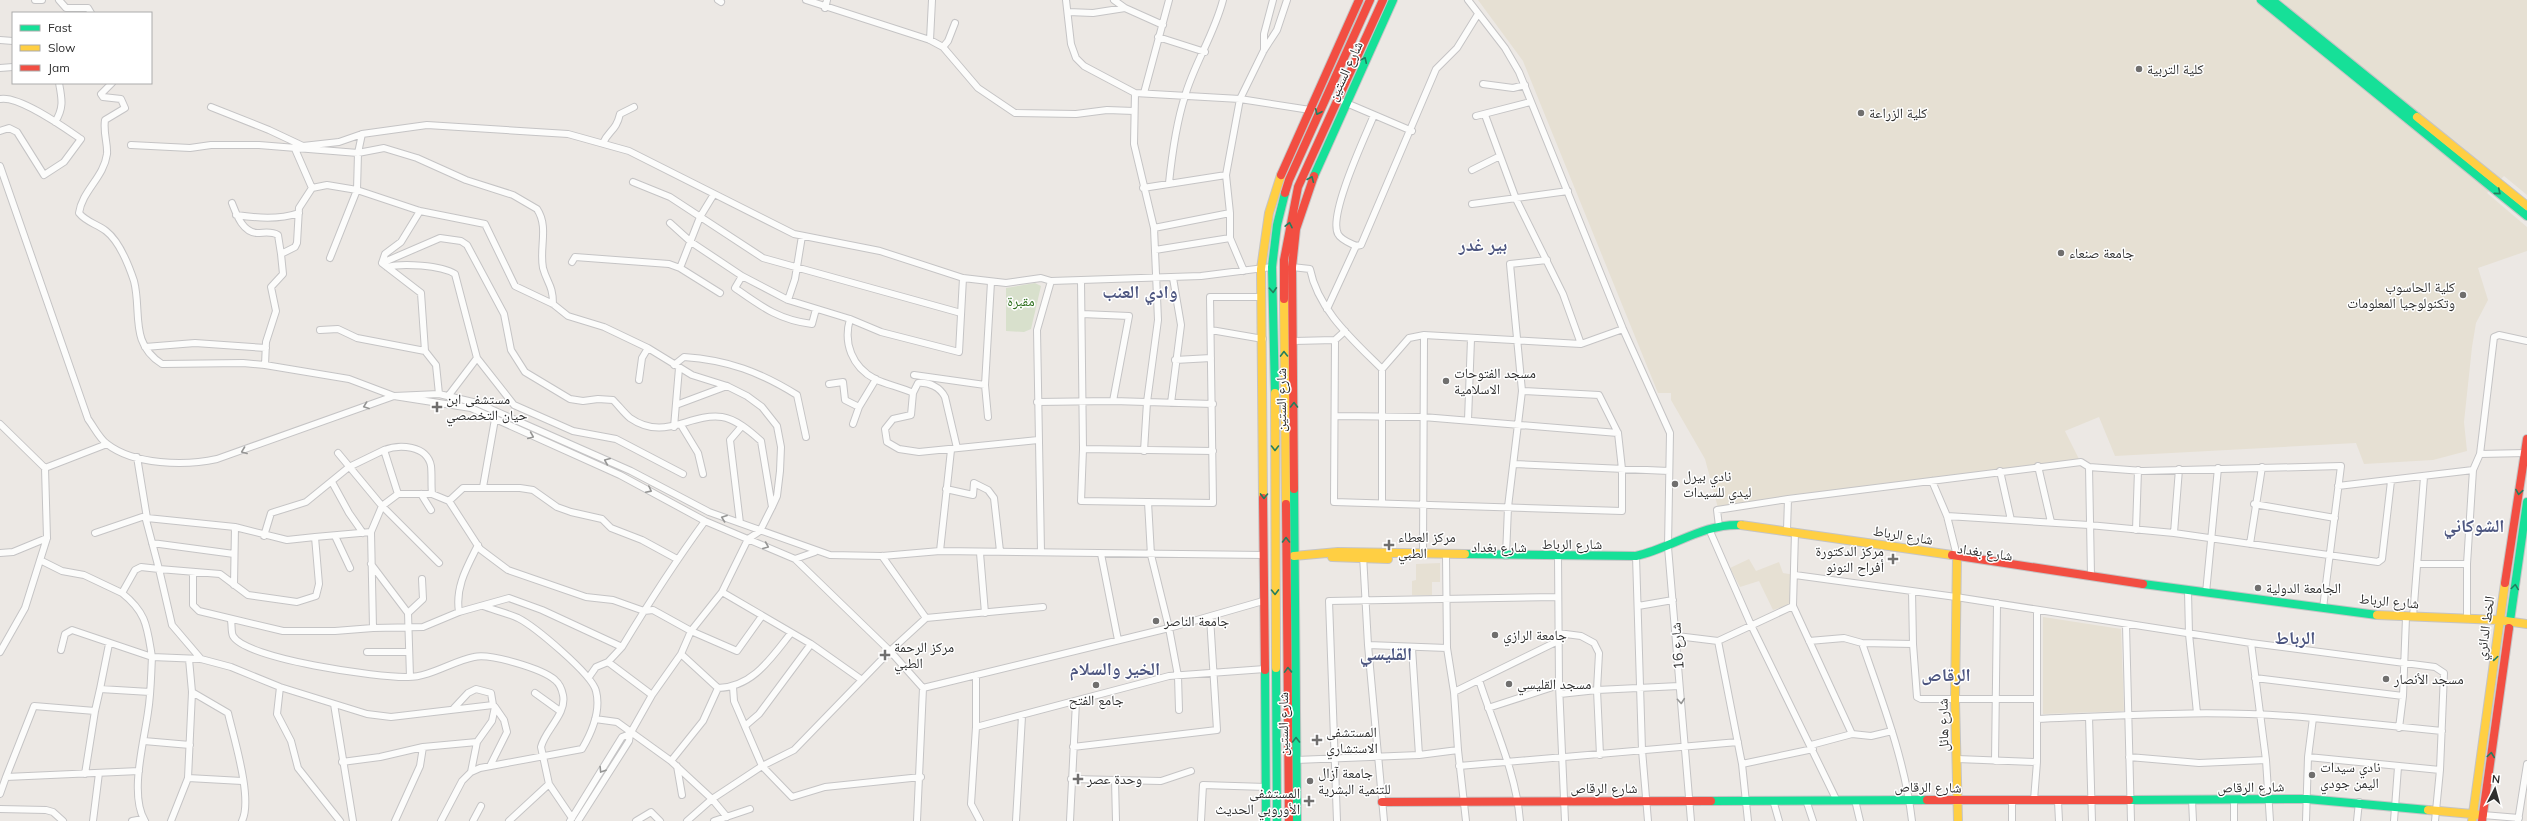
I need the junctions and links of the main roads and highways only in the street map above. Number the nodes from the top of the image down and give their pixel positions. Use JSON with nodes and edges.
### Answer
{"nodes":[{"id":1,"x":1359,"y":0,"type":"edge"},
{"id":2,"x":1370,"y":0,"type":"edge"},
{"id":3,"x":1383,"y":0,"type":"edge"},
{"id":4,"x":1393,"y":0,"type":"edge"},
{"id":5,"x":2261,"y":0,"type":"edge"},
{"id":6,"x":2272,"y":0,"type":"edge"},
{"id":7,"x":1321,"y":86,"type":"junction"},
{"id":8,"x":1329,"y":89,"type":"junction"},
{"id":9,"x":1341,"y":100,"type":"junction"},
{"id":10,"x":2487,"y":178,"type":"junction"},
{"id":11,"x":2527,"y":206,"type":"edge"},
{"id":12,"x":2527,"y":216,"type":"edge"},
{"id":13,"x":1284,"y":260,"type":"junction"},
{"id":14,"x":1292,"y":264,"type":"junction"},
{"id":15,"x":2527,"y":439,"type":"edge"},
{"id":16,"x":1285,"y":462,"type":"junction"},
{"id":17,"x":1294,"y":462,"type":"junction"},
{"id":18,"x":1264,"y":466,"type":"junction"},
{"id":19,"x":1275,"y":466,"type":"junction"},
{"id":20,"x":2527,"y":502,"type":"edge"},
{"id":21,"x":1710,"y":532,"type":"junction"},
{"id":22,"x":1792,"y":533,"type":"junction"},
{"id":23,"x":1294,"y":556,"type":"junction"},
{"id":24,"x":1363,"y":556,"type":"junction"},
{"id":25,"x":1446,"y":557,"type":"junction"},
{"id":26,"x":1558,"y":558,"type":"junction"},
{"id":27,"x":1636,"y":558,"type":"joint"},
{"id":28,"x":1957,"y":559,"type":"junction"},
{"id":29,"x":2188,"y":593,"type":"junction"},
{"id":30,"x":2408,"y":619,"type":"junction"},
{"id":31,"x":2498,"y":622,"type":"junction"},
{"id":32,"x":2509,"y":623,"type":"junction"},
{"id":33,"x":2527,"y":624,"type":"edge"},
{"id":34,"x":1291,"y":640,"type":"junction"},
{"id":35,"x":1276,"y":748,"type":"junction"},
{"id":36,"x":1266,"y":749,"type":"junction"},
{"id":37,"x":1957,"y":801,"type":"junction"},
{"id":38,"x":1382,"y":802,"type":"road end"},
{"id":39,"x":2472,"y":817,"type":"edge"},
{"id":40,"x":2482,"y":818,"type":"edge"},
{"id":41,"x":1266,"y":821,"type":"edge"},
{"id":42,"x":1277,"y":821,"type":"edge"},
{"id":43,"x":1289,"y":821,"type":"edge"},
{"id":44,"x":1297,"y":821,"type":"edge"},
{"id":45,"x":1958,"y":821,"type":"edge"}],
"edges":[{"from":1,"to":7,"type":"main road","name":"شارع الستين"},
{"from":2,"to":8,"type":"main road","name":"شارع الستين"},
{"from":3,"to":9,"type":"main road","name":"شارع الستين"},
{"from":9,"to":4,"type":"main road","name":"شارع الستين","one_way":true},
{"from":5,"to":10,"type":"main road"},
{"from":6,"to":10,"type":"main road"},
{"from":7,"to":8,"type":"main road"},
{"from":7,"to":18,"type":"main road","name":"شارع الستين"},
{"from":8,"to":19,"type":"main road","name":"شارع الستين","one_way":true},
{"from":13,"to":9,"type":"main road","name":"شارع الستين","one_way":true},
{"from":14,"to":9,"type":"main road","name":"شارع الستين","one_way":true},
{"from":10,"to":11,"type":"main road"},
{"from":10,"to":12,"type":"main road","one_way":true},
{"from":13,"to":14,"type":"main road"},
{"from":16,"to":13,"type":"main road","name":"شارع الستين","one_way":true},
{"from":17,"to":14,"type":"main road","name":"شارع الستين","one_way":true},
{"from":15,"to":31,"type":"main road","name":"الخط الدائري","one_way":true},
{"from":16,"to":17,"type":"main road"},
{"from":34,"to":16,"type":"main road","name":"شارع الستين","one_way":true},
{"from":17,"to":23,"type":"main road","name":"شارع الستين"},
{"from":18,"to":19,"type":"main road"},
{"from":18,"to":36,"type":"main road","name":"شارع الستين","one_way":true},
{"from":19,"to":35,"type":"main road","name":"شارع الستين","one_way":true},
{"from":32,"to":20,"type":"main road","name":"الخط الدائري","one_way":true},
{"from":21,"to":22,"type":"main road","name":"شارع بغداد"},
{"from":21,"to":22,"type":"main road"},
{"from":21,"to":27,"type":"main road","name":"شارع بغداد"},
{"from":22,"to":28,"type":"main road","name":"شارع بغداد"},
{"from":23,"to":24,"type":"main road","name":"شارع الرباط"},
{"from":23,"to":34,"type":"main road","name":"شارع الستين"},
{"from":24,"to":25,"type":"main road","name":"شارع بغداد"},
{"from":24,"to":25,"type":"main road","name":"شارع الرباط"},
{"from":25,"to":26,"type":"main road","name":"شارع بغداد"},
{"from":25,"to":26,"type":"main road","name":"شارع الرباط"},
{"from":26,"to":27,"type":"main road","name":"شارع الرباط"},
{"from":28,"to":29,"type":"main road","name":"شارع بغداد"},
{"from":28,"to":29,"type":"main road","name":"شارع الرباط"},
{"from":28,"to":37,"type":"main road","name":"شارع هائل"},
{"from":29,"to":30,"type":"main road","name":"شارع بغداد"},
{"from":29,"to":30,"type":"main road","name":"شارع الرباط"},
{"from":30,"to":31,"type":"main road","name":"شارع بغداد"},
{"from":30,"to":31,"type":"main road","name":"شارع الرباط"},
{"from":31,"to":32,"type":"main road","name":"شارع الرباط"},
{"from":31,"to":39,"type":"main road","name":"الخط الدائري","one_way":true},
{"from":32,"to":33,"type":"main road","name":"شارع الرباط"},
{"from":40,"to":32,"type":"main road","name":"الخط الدائري","one_way":true},
{"from":43,"to":34,"type":"main road","name":"شارع الستين","one_way":true},
{"from":44,"to":34,"type":"main road","name":"شارع الستين","one_way":true},
{"from":35,"to":36,"type":"main road"},
{"from":35,"to":42,"type":"main road","name":"شارع الستين"},
{"from":36,"to":41,"type":"main road","name":"شارع الستين"},
{"from":37,"to":38,"type":"main road","name":"شارع الرقاص"},
{"from":37,"to":39,"type":"main road","name":"شارع الرقاص"},
{"from":37,"to":45,"type":"main road","name":"شارع هائل"},
{"from":39,"to":40,"type":"main road","name":"شارع الرقاص"}]}
